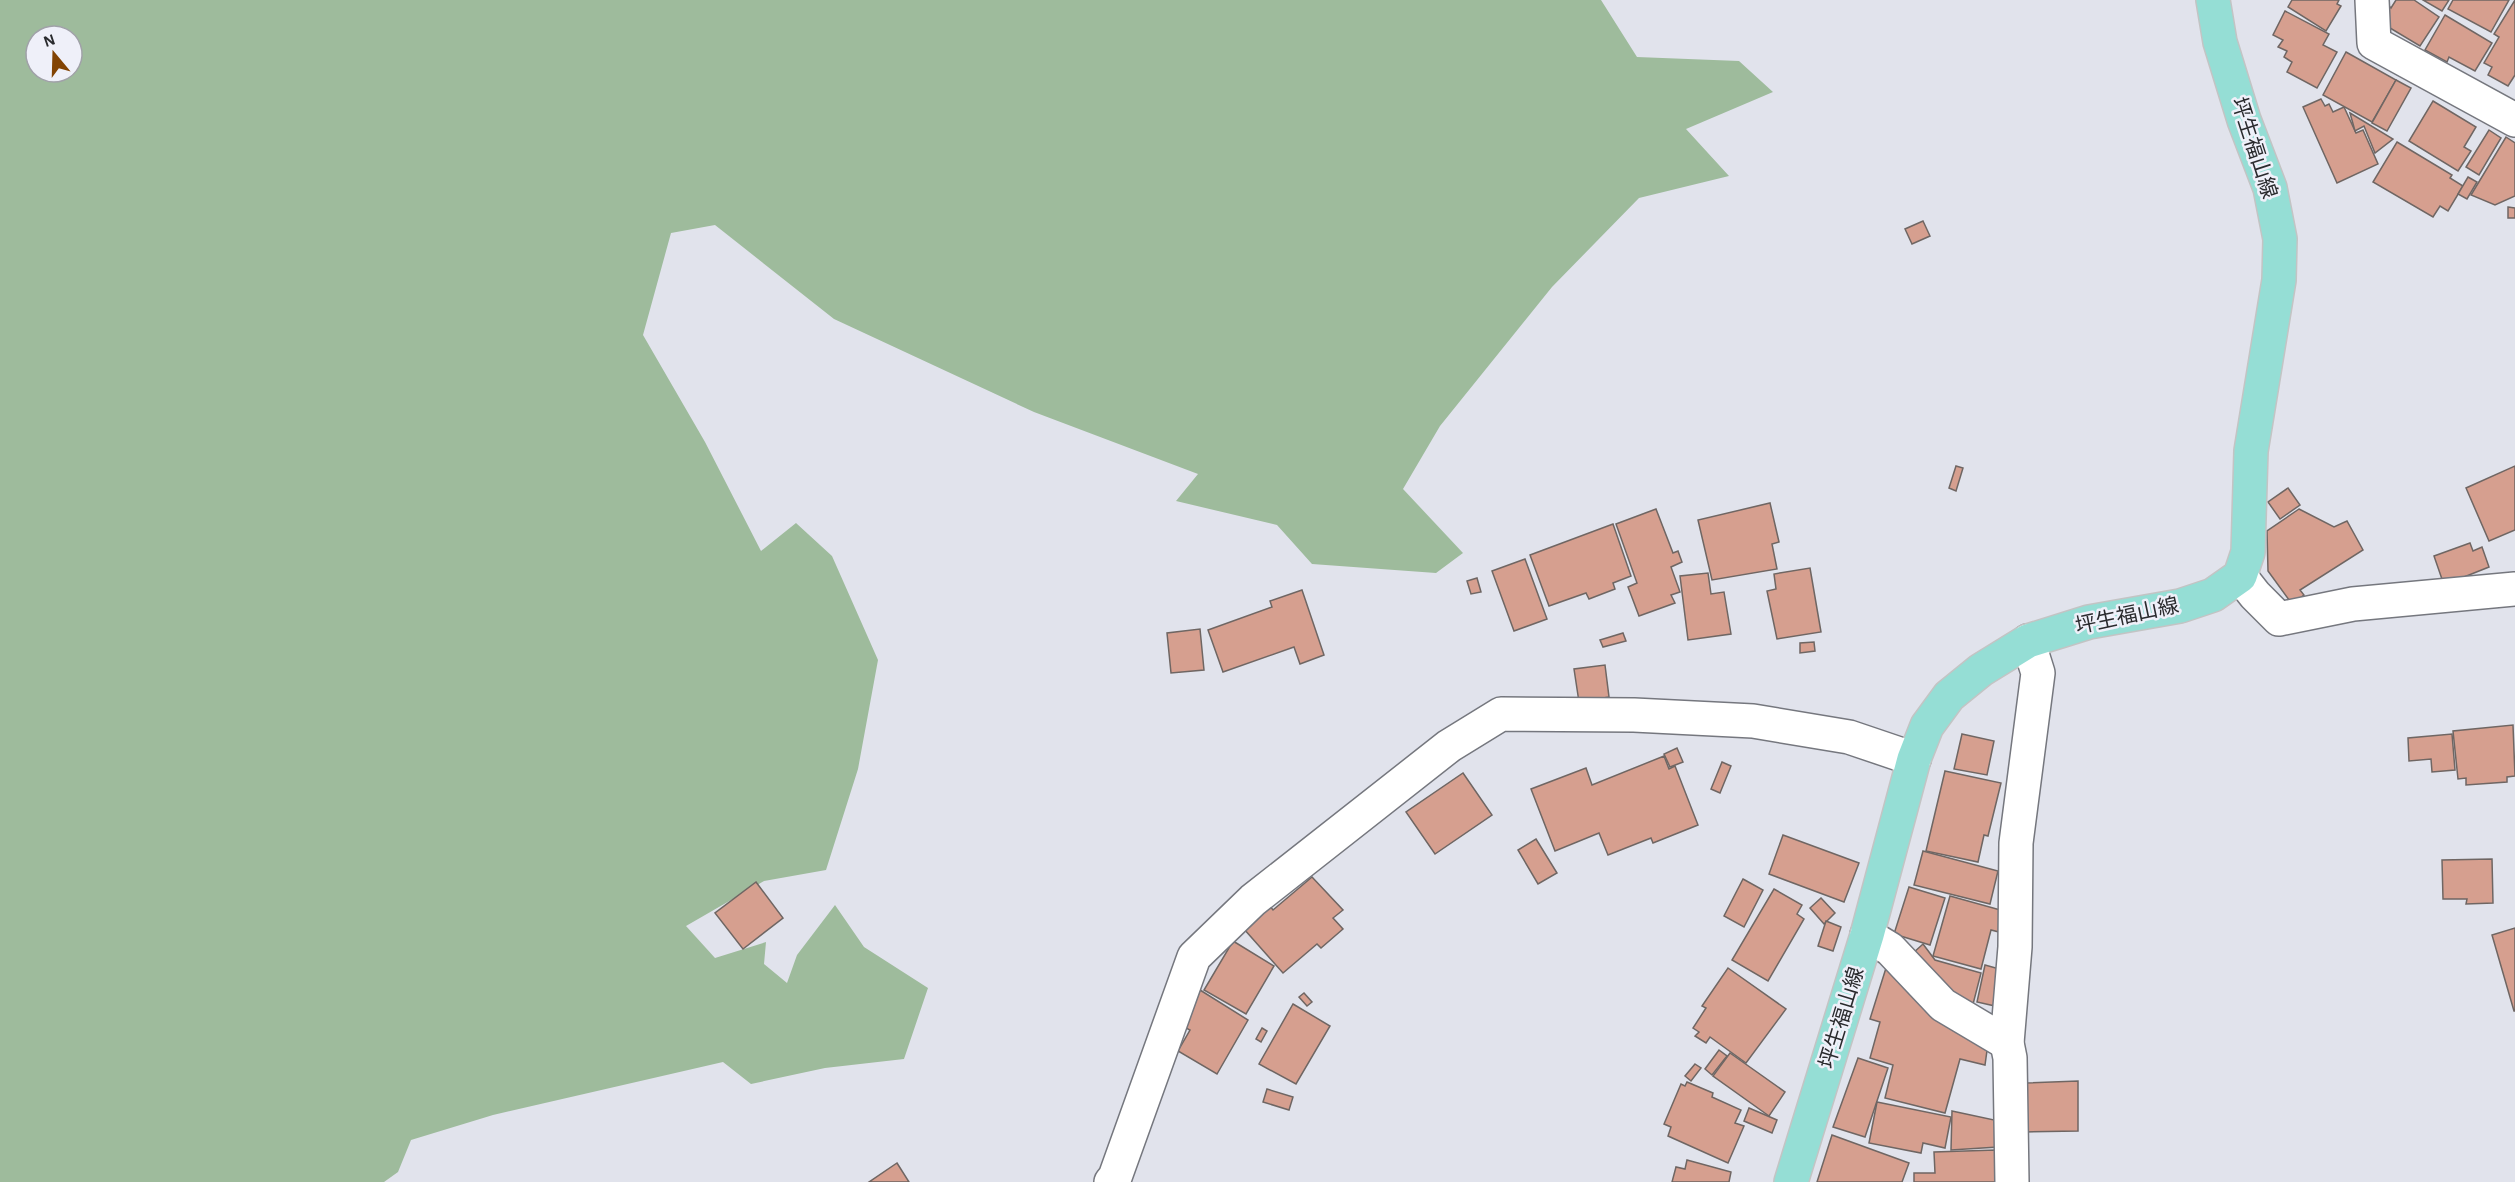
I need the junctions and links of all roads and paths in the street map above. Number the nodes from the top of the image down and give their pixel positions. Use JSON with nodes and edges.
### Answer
{"nodes":[{"id":1,"x":2213,"y":0,"type":"edge"},
{"id":2,"x":2372,"y":0,"type":"edge"},
{"id":3,"x":2515,"y":120,"type":"edge"},
{"id":4,"x":2240,"y":576,"type":"junction"},
{"id":5,"x":2515,"y":589,"type":"edge"},
{"id":6,"x":2028,"y":641,"type":"junction"},
{"id":7,"x":1914,"y":759,"type":"junction"},
{"id":8,"x":1867,"y":935,"type":"junction"},
{"id":9,"x":2007,"y":1043,"type":"junction"},
{"id":10,"x":1111,"y":1182,"type":"edge"},
{"id":11,"x":1791,"y":1182,"type":"edge"},
{"id":12,"x":2012,"y":1182,"type":"edge"}],
"edges":[{"from":1,"to":4,"type":"main road","name":"坪生福山線"},
{"from":2,"to":3,"type":"street"},
{"from":4,"to":5,"type":"street"},
{"from":4,"to":6,"type":"main road","name":"坪生福山線"},
{"from":6,"to":7,"type":"main road","name":"坪生福山線"},
{"from":6,"to":9,"type":"street"},
{"from":7,"to":8,"type":"main road","name":"坪生福山線"},
{"from":7,"to":10,"type":"street"},
{"from":8,"to":9,"type":"street"},
{"from":8,"to":11,"type":"main road","name":"坪生福山線"},
{"from":9,"to":12,"type":"street"}]}
